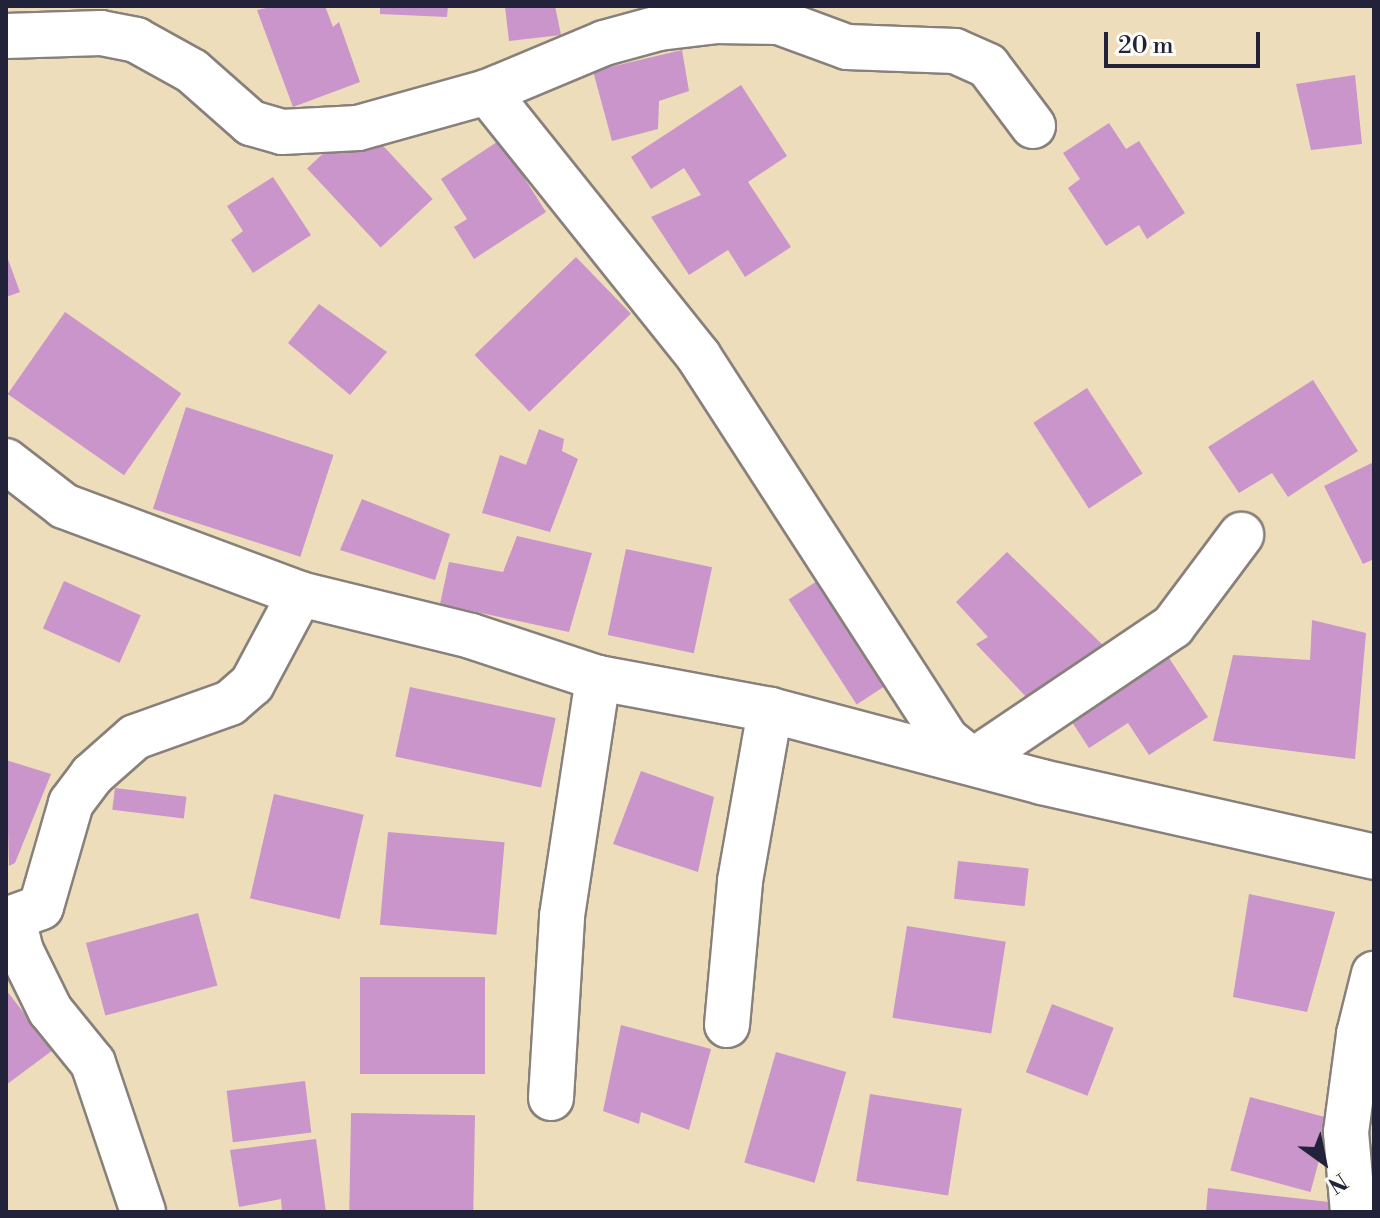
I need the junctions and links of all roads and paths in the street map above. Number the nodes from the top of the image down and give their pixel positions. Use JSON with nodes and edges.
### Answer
{"nodes":[{"id":1,"x":791,"y":14,"type":"edge"},
{"id":2,"x":6,"y":36,"type":"edge"},
{"id":3,"x":487,"y":92,"type":"junction"},
{"id":4,"x":1033,"y":126,"type":"dead end"},
{"id":5,"x":6,"y":461,"type":"edge"},
{"id":6,"x":1241,"y":535,"type":"dead end"},
{"id":7,"x":300,"y":594,"type":"junction"},
{"id":8,"x":598,"y":678,"type":"junction"},
{"id":9,"x":770,"y":710,"type":"junction"},
{"id":10,"x":973,"y":761,"type":"junction"},
{"id":11,"x":1374,"y":857,"type":"edge"},
{"id":12,"x":9,"y":919,"type":"edge"},
{"id":13,"x":1374,"y":974,"type":"edge"},
{"id":14,"x":727,"y":1025,"type":"dead end"},
{"id":15,"x":551,"y":1098,"type":"dead end"},
{"id":16,"x":143,"y":1212,"type":"edge"},
{"id":17,"x":1353,"y":1212,"type":"edge"}],
"edges":[{"from":1,"to":3,"type":"street"},
{"from":1,"to":4,"type":"street"},
{"from":2,"to":3,"type":"street"},
{"from":3,"to":10,"type":"street"},
{"from":5,"to":7,"type":"street"},
{"from":6,"to":10,"type":"street"},
{"from":7,"to":8,"type":"street"},
{"from":7,"to":12,"type":"street"},
{"from":8,"to":9,"type":"street"},
{"from":8,"to":15,"type":"street"},
{"from":9,"to":10,"type":"street"},
{"from":9,"to":14,"type":"street"},
{"from":10,"to":11,"type":"street"},
{"from":12,"to":16,"type":"street"},
{"from":13,"to":17,"type":"street"}]}
